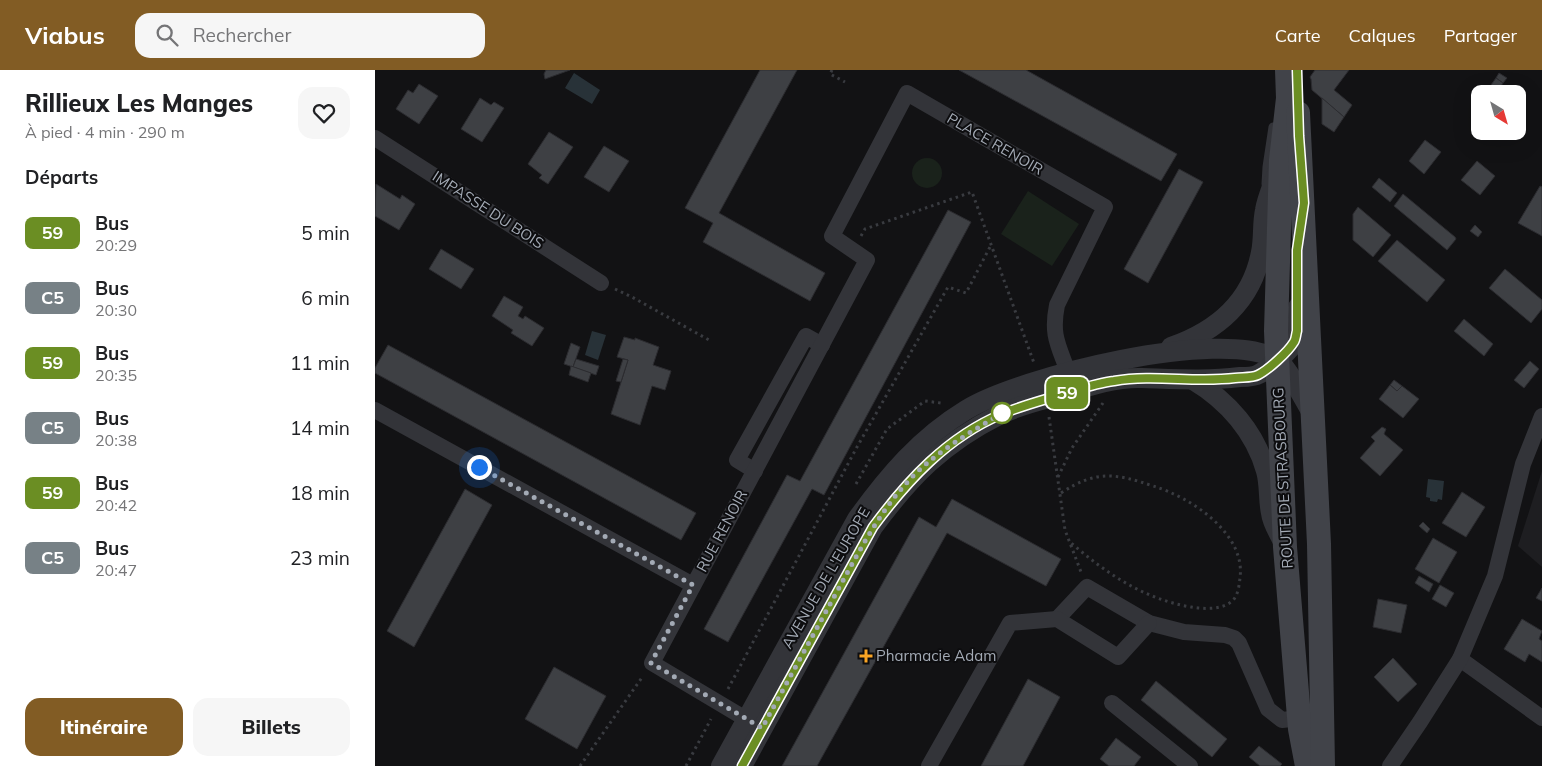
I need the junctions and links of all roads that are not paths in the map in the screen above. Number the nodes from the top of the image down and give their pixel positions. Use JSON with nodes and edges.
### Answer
{"nodes":[{"id":1,"x":1287,"y":70,"type":"edge"},
{"id":2,"x":1297,"y":70,"type":"edge"},
{"id":3,"x":1275,"y":119,"type":"dead end"},
{"id":4,"x":375,"y":138,"type":"edge"},
{"id":5,"x":1281,"y":160,"type":"junction"},
{"id":6,"x":1304,"y":203,"type":"junction"},
{"id":7,"x":1265,"y":208,"type":"junction"},
{"id":8,"x":867,"y":260,"type":"joint"},
{"id":9,"x":601,"y":283,"type":"road end"},
{"id":10,"x":1145,"y":355,"type":"junction"},
{"id":11,"x":1278,"y":359,"type":"junction"},
{"id":12,"x":1068,"y":372,"type":"junction"},
{"id":13,"x":1193,"y":380,"type":"junction"},
{"id":14,"x":1043,"y":390,"type":"junction"},
{"id":15,"x":375,"y":410,"type":"edge"},
{"id":16,"x":1313,"y":415,"type":"junction"},
{"id":17,"x":1542,"y":416,"type":"edge"},
{"id":18,"x":1285,"y":546,"type":"junction"},
{"id":19,"x":693,"y":585,"type":"junction"},
{"id":20,"x":1057,"y":619,"type":"junction"},
{"id":21,"x":1149,"y":623,"type":"junction"},
{"id":22,"x":1460,"y":658,"type":"junction"},
{"id":23,"x":1112,"y":704,"type":"dead end"},
{"id":24,"x":1299,"y":718,"type":"junction"},
{"id":25,"x":1542,"y":718,"type":"edge"},
{"id":26,"x":754,"y":724,"type":"junction"},
{"id":27,"x":721,"y":766,"type":"edge"},
{"id":28,"x":741,"y":766,"type":"edge"},
{"id":29,"x":929,"y":766,"type":"edge"},
{"id":30,"x":1190,"y":766,"type":"edge"},
{"id":31,"x":1307,"y":766,"type":"edge"},
{"id":32,"x":1323,"y":766,"type":"edge"},
{"id":33,"x":1390,"y":766,"type":"edge"}],
"edges":[{"from":1,"to":5,"type":"main road","name":"ROUTE DE STRASBOURG"},
{"from":2,"to":6,"type":"main road"},
{"from":3,"to":7,"type":"lane"},
{"from":4,"to":9,"type":"street","name":"IMPASSE DU BOIS"},
{"from":5,"to":7,"type":"street"},
{"from":5,"to":11,"type":"main road","name":"ROUTE DE STRASBOURG"},
{"from":6,"to":11,"type":"street","name":"AVENUE DE L'EUROPE"},
{"from":6,"to":16,"type":"main road"},
{"from":7,"to":10,"type":"street"},
{"from":8,"to":12,"type":"street","name":"PLACE RENOIR"},
{"from":8,"to":19,"type":"street","name":"RUE RENOIR"},
{"from":10,"to":11,"type":"street","name":"AVENUE DE L'EUROPE"},
{"from":10,"to":12,"type":"street","name":"AVENUE DE L'EUROPE"},
{"from":11,"to":13,"type":"street","name":"AVENUE DE L'EUROPE"},
{"from":11,"to":16,"type":"street"},
{"from":11,"to":18,"type":"main road","name":"ROUTE DE STRASBOURG"},
{"from":12,"to":14,"type":"street","name":"AVENUE DE L'EUROPE"},
{"from":13,"to":14,"type":"street","name":"AVENUE DE L'EUROPE"},
{"from":13,"to":18,"type":"street"},
{"from":14,"to":26,"type":"street","name":"AVENUE DE L'EUROPE"},
{"from":15,"to":19,"type":"street"},
{"from":16,"to":32,"type":"main road"},
{"from":17,"to":22,"type":"street"},
{"from":18,"to":24,"type":"main road","name":"ROUTE DE STRASBOURG"},
{"from":19,"to":26,"type":"street","name":"RUE RENOIR"},
{"from":20,"to":21,"type":"street"},
{"from":20,"to":21,"type":"street"},
{"from":20,"to":29,"type":"street"},
{"from":21,"to":24,"type":"street"},
{"from":22,"to":25,"type":"street"},
{"from":22,"to":33,"type":"street"},
{"from":23,"to":30,"type":"street"},
{"from":24,"to":31,"type":"main road","name":"ROUTE DE STRASBOURG"},
{"from":26,"to":27,"type":"street","name":"AVENUE DE L'EUROPE"},
{"from":26,"to":28,"type":"street","name":"AVENUE DE L'EUROPE"}]}
